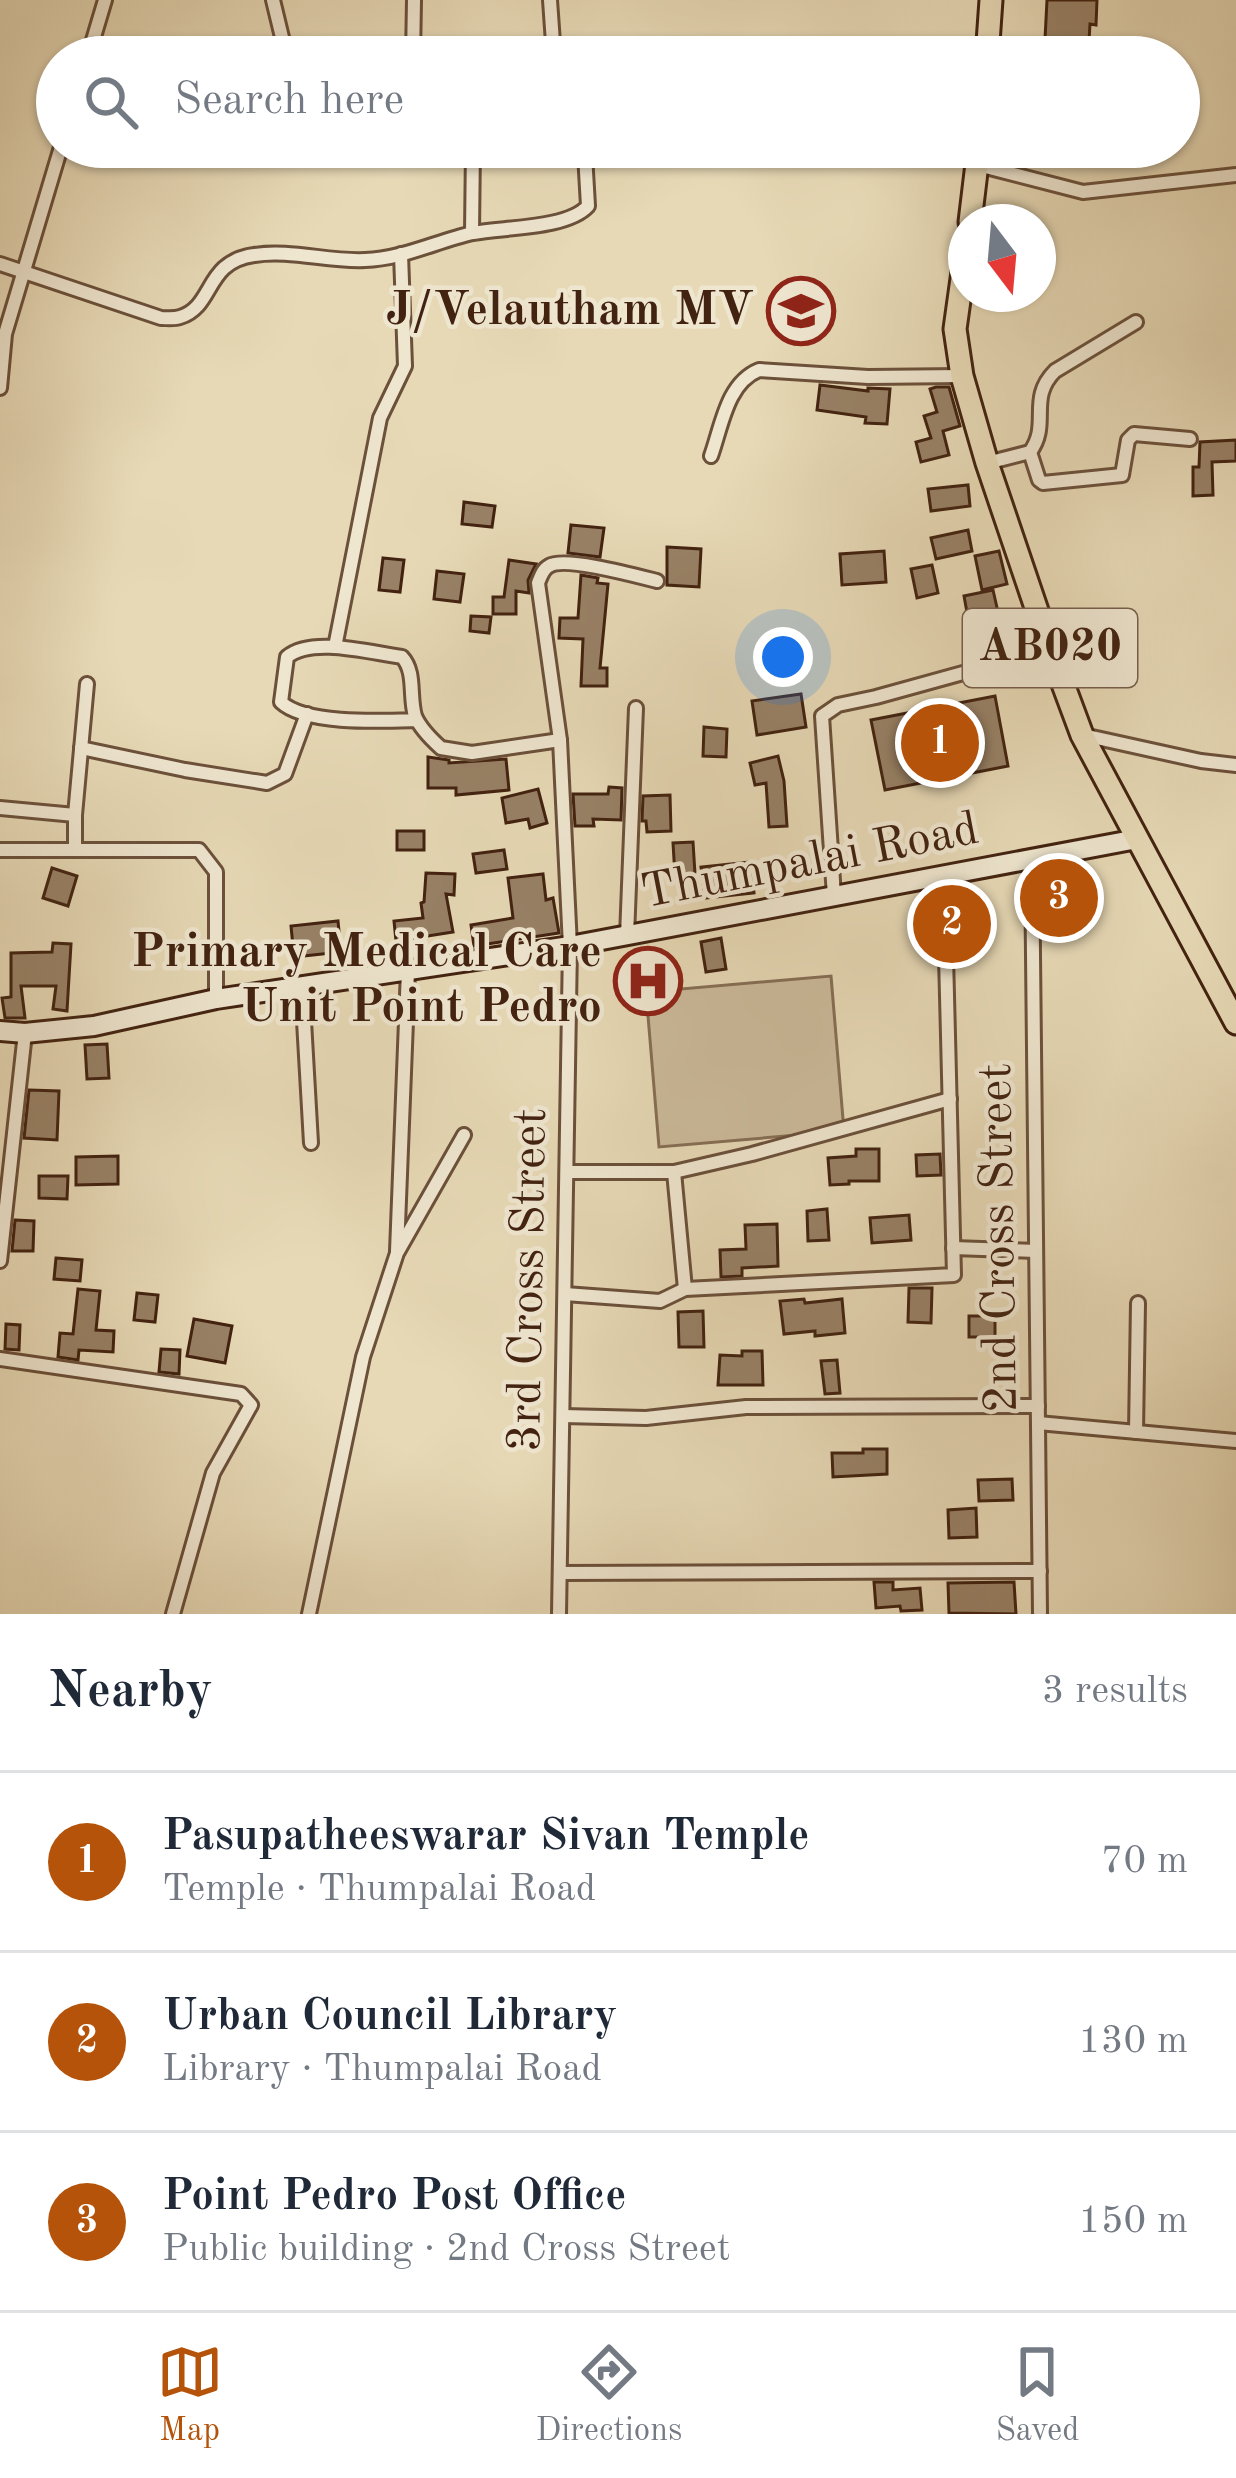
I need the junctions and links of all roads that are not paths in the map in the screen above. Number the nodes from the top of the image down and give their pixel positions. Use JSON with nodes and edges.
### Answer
{"nodes":[{"id":1,"x":105,"y":0,"type":"edge"},
{"id":2,"x":273,"y":0,"type":"edge"},
{"id":3,"x":414,"y":0,"type":"edge"},
{"id":4,"x":550,"y":0,"type":"edge"},
{"id":5,"x":992,"y":0,"type":"edge"},
{"id":6,"x":94,"y":36,"type":"edge"},
{"id":7,"x":282,"y":36,"type":"edge"},
{"id":8,"x":413,"y":36,"type":"edge"},
{"id":9,"x":553,"y":36,"type":"edge"},
{"id":10,"x":989,"y":36,"type":"edge"},
{"id":11,"x":55,"y":168,"type":"edge"},
{"id":12,"x":472,"y":168,"type":"edge"},
{"id":13,"x":586,"y":168,"type":"edge"},
{"id":14,"x":977,"y":168,"type":"edge"},
{"id":15,"x":1014,"y":168,"type":"edge"},
{"id":16,"x":1236,"y":175,"type":"edge"},
{"id":17,"x":972,"y":204,"type":"edge"},
{"id":18,"x":472,"y":233,"type":"junction"},
{"id":19,"x":400,"y":254,"type":"junction"},
{"id":20,"x":0,"y":264,"type":"edge"},
{"id":21,"x":24,"y":273,"type":"junction"},
{"id":22,"x":957,"y":312,"type":"edge"},
{"id":23,"x":1136,"y":322,"type":"dead end"},
{"id":24,"x":962,"y":376,"type":"junction"},
{"id":25,"x":0,"y":388,"type":"edge"},
{"id":26,"x":1190,"y":439,"type":"dead end"},
{"id":27,"x":1030,"y":452,"type":"junction"},
{"id":28,"x":711,"y":456,"type":"dead end"},
{"id":29,"x":987,"y":463,"type":"junction"},
{"id":30,"x":657,"y":581,"type":"dead end"},
{"id":31,"x":335,"y":647,"type":"junction"},
{"id":32,"x":1050,"y":649,"type":"junction"},
{"id":33,"x":87,"y":684,"type":"dead end"},
{"id":34,"x":636,"y":708,"type":"dead end"},
{"id":35,"x":307,"y":714,"type":"junction"},
{"id":36,"x":416,"y":720,"type":"junction"},
{"id":37,"x":1082,"y":735,"type":"junction"},
{"id":38,"x":560,"y":740,"type":"junction"},
{"id":39,"x":81,"y":748,"type":"junction"},
{"id":40,"x":1236,"y":765,"type":"edge"},
{"id":41,"x":0,"y":808,"type":"edge"},
{"id":42,"x":75,"y":815,"type":"junction"},
{"id":43,"x":1137,"y":839,"type":"junction"},
{"id":44,"x":0,"y":850,"type":"edge"},
{"id":45,"x":75,"y":850,"type":"junction"},
{"id":46,"x":1032,"y":860,"type":"junction"},
{"id":47,"x":944,"y":876,"type":"junction"},
{"id":48,"x":834,"y":896,"type":"junction"},
{"id":49,"x":627,"y":936,"type":"junction"},
{"id":50,"x":570,"y":946,"type":"junction"},
{"id":51,"x":408,"y":970,"type":"junction"},
{"id":52,"x":302,"y":986,"type":"junction"},
{"id":53,"x":216,"y":998,"type":"junction"},
{"id":54,"x":1235,"y":1025,"type":"edge"},
{"id":55,"x":0,"y":1031,"type":"edge"},
{"id":56,"x":25,"y":1033,"type":"junction"},
{"id":57,"x":950,"y":1099,"type":"junction"},
{"id":58,"x":464,"y":1135,"type":"dead end"},
{"id":59,"x":311,"y":1143,"type":"dead end"},
{"id":60,"x":567,"y":1172,"type":"junction"},
{"id":61,"x":674,"y":1172,"type":"junction"},
{"id":62,"x":953,"y":1248,"type":"junction"},
{"id":63,"x":1036,"y":1251,"type":"junction"},
{"id":64,"x":397,"y":1253,"type":"junction"},
{"id":65,"x":0,"y":1261,"type":"edge"},
{"id":66,"x":685,"y":1289,"type":"junction"},
{"id":67,"x":565,"y":1294,"type":"junction"},
{"id":68,"x":1138,"y":1303,"type":"dead end"},
{"id":69,"x":0,"y":1359,"type":"edge"},
{"id":70,"x":1038,"y":1406,"type":"junction"},
{"id":71,"x":563,"y":1416,"type":"junction"},
{"id":72,"x":1039,"y":1424,"type":"junction"},
{"id":73,"x":1136,"y":1432,"type":"junction"},
{"id":74,"x":1236,"y":1442,"type":"edge"},
{"id":75,"x":1040,"y":1571,"type":"junction"},
{"id":76,"x":560,"y":1574,"type":"junction"},
{"id":77,"x":173,"y":1614,"type":"edge"},
{"id":78,"x":309,"y":1614,"type":"edge"},
{"id":79,"x":560,"y":1614,"type":"edge"},
{"id":80,"x":1040,"y":1614,"type":"edge"}],
"edges":[{"from":1,"to":6,"type":"street"},
{"from":2,"to":7,"type":"street"},
{"from":3,"to":8,"type":"street"},
{"from":4,"to":9,"type":"street"},
{"from":5,"to":10,"type":"main road"},
{"from":11,"to":21,"type":"street"},
{"from":12,"to":18,"type":"street"},
{"from":13,"to":18,"type":"street"},
{"from":14,"to":17,"type":"main road"},
{"from":15,"to":16,"type":"street"},
{"from":18,"to":19,"type":"street"},
{"from":19,"to":21,"type":"street"},
{"from":19,"to":31,"type":"street"},
{"from":20,"to":21,"type":"street"},
{"from":21,"to":25,"type":"street"},
{"from":22,"to":24,"type":"main road","number":"AB020"},
{"from":23,"to":27,"type":"street"},
{"from":24,"to":28,"type":"street"},
{"from":24,"to":29,"type":"main road","number":"AB020"},
{"from":26,"to":27,"type":"street"},
{"from":27,"to":29,"type":"street"},
{"from":29,"to":32,"type":"main road","number":"AB020"},
{"from":30,"to":38,"type":"street","name":"3rd Cross Street"},
{"from":31,"to":35,"type":"street"},
{"from":31,"to":36,"type":"street"},
{"from":32,"to":37,"type":"main road","number":"AB020"},
{"from":32,"to":48,"type":"street"},
{"from":33,"to":39,"type":"street"},
{"from":34,"to":49,"type":"street"},
{"from":35,"to":36,"type":"street"},
{"from":35,"to":39,"type":"street"},
{"from":36,"to":38,"type":"street"},
{"from":37,"to":40,"type":"street"},
{"from":37,"to":43,"type":"main road","number":"AB020"},
{"from":38,"to":50,"type":"street","name":"3rd Cross Street"},
{"from":39,"to":42,"type":"street"},
{"from":41,"to":42,"type":"street"},
{"from":42,"to":45,"type":"street"},
{"from":43,"to":46,"type":"street","name":"Thumpalai Road"},
{"from":43,"to":54,"type":"main road","number":"AB020"},
{"from":44,"to":45,"type":"street"},
{"from":45,"to":53,"type":"street"},
{"from":46,"to":47,"type":"street","name":"Thumpalai Road"},
{"from":46,"to":63,"type":"street","name":"2nd Cross Street"},
{"from":47,"to":48,"type":"street","name":"Thumpalai Road"},
{"from":47,"to":57,"type":"street"},
{"from":48,"to":49,"type":"street","name":"Thumpalai Road"},
{"from":49,"to":50,"type":"street","name":"Thumpalai Road"},
{"from":50,"to":51,"type":"street","name":"Thumpalai Road"},
{"from":50,"to":60,"type":"street","name":"3rd Cross Street"},
{"from":51,"to":52,"type":"street","name":"Thumpalai Road"},
{"from":51,"to":64,"type":"street"},
{"from":52,"to":53,"type":"street","name":"Thumpalai Road"},
{"from":52,"to":59,"type":"street"},
{"from":53,"to":56,"type":"street","name":"Thumpalai Road"},
{"from":55,"to":56,"type":"street","name":"Thumpalai Road"},
{"from":56,"to":65,"type":"street"},
{"from":57,"to":61,"type":"street"},
{"from":57,"to":62,"type":"street"},
{"from":58,"to":64,"type":"street"},
{"from":60,"to":61,"type":"street"},
{"from":60,"to":67,"type":"street","name":"3rd Cross Street"},
{"from":61,"to":66,"type":"street"},
{"from":62,"to":63,"type":"street"},
{"from":62,"to":66,"type":"street"},
{"from":63,"to":70,"type":"street","name":"2nd Cross Street"},
{"from":64,"to":78,"type":"street"},
{"from":66,"to":67,"type":"street"},
{"from":67,"to":71,"type":"street","name":"3rd Cross Street"},
{"from":68,"to":73,"type":"street"},
{"from":69,"to":77,"type":"street"},
{"from":70,"to":71,"type":"street"},
{"from":70,"to":72,"type":"street","name":"2nd Cross Street"},
{"from":71,"to":76,"type":"street","name":"3rd Cross Street"},
{"from":72,"to":73,"type":"street"},
{"from":72,"to":75,"type":"street","name":"2nd Cross Street"},
{"from":73,"to":74,"type":"street"},
{"from":75,"to":76,"type":"street"},
{"from":75,"to":80,"type":"street","name":"2nd Cross Street"},
{"from":76,"to":79,"type":"street","name":"3rd Cross Street"}]}
